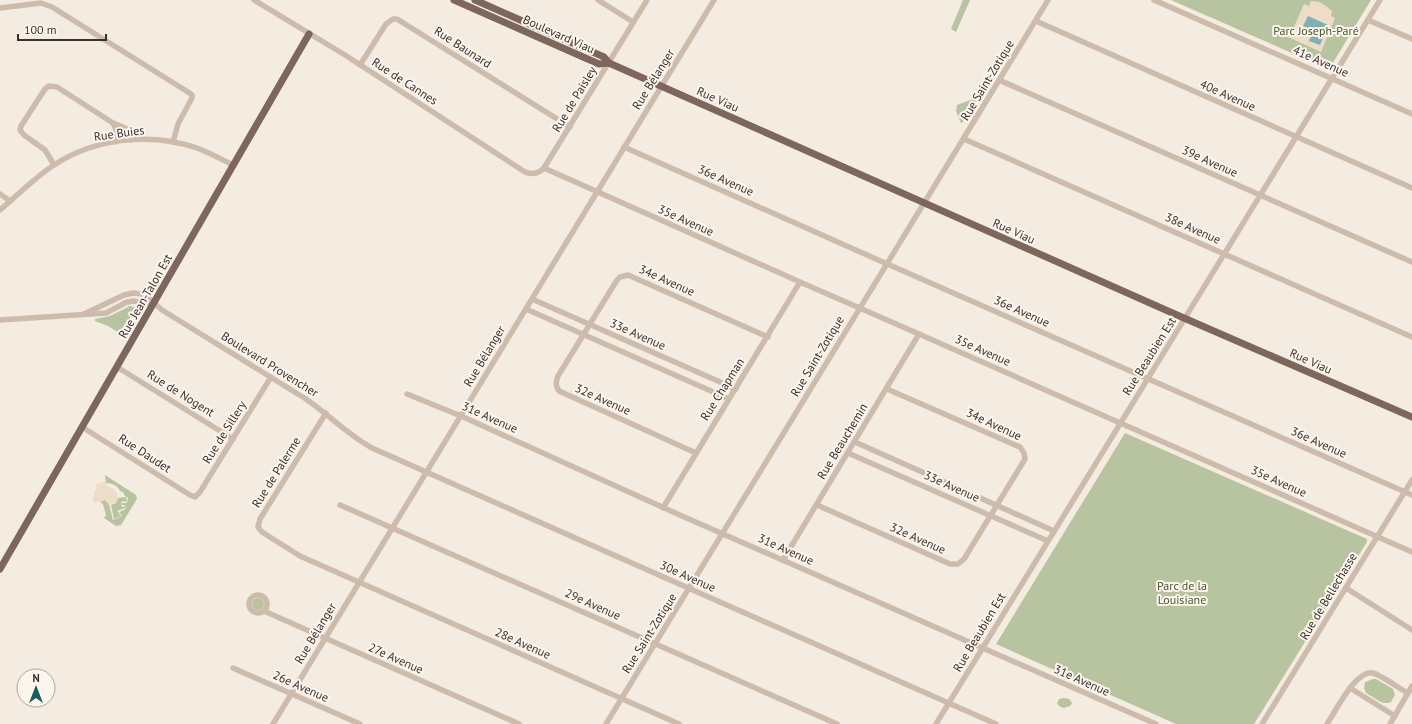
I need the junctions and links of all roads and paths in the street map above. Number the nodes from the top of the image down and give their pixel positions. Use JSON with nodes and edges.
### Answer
{"nodes":[{"id":1,"x":254,"y":0,"type":"edge"},
{"id":2,"x":454,"y":0,"type":"edge"},
{"id":3,"x":475,"y":0,"type":"edge"},
{"id":4,"x":598,"y":0,"type":"edge"},
{"id":5,"x":647,"y":0,"type":"edge"},
{"id":6,"x":714,"y":0,"type":"edge"},
{"id":7,"x":1048,"y":0,"type":"edge"},
{"id":8,"x":1154,"y":0,"type":"edge"},
{"id":9,"x":1380,"y":0,"type":"edge"},
{"id":10,"x":0,"y":8,"type":"edge"},
{"id":11,"x":1368,"y":20,"type":"junction"},
{"id":12,"x":1036,"y":21,"type":"junction"},
{"id":13,"x":633,"y":22,"type":"junction"},
{"id":14,"x":309,"y":34,"type":"junction"},
{"id":15,"x":1412,"y":39,"type":"edge"},
{"id":16,"x":609,"y":63,"type":"junction"},
{"id":17,"x":360,"y":65,"type":"junction"},
{"id":18,"x":1331,"y":78,"type":"junction"},
{"id":19,"x":999,"y":80,"type":"junction"},
{"id":20,"x":662,"y":86,"type":"junction"},
{"id":21,"x":1412,"y":114,"type":"edge"},
{"id":22,"x":113,"y":123,"type":"junction"},
{"id":23,"x":570,"y":128,"type":"junction"},
{"id":24,"x":1296,"y":137,"type":"junction"},
{"id":25,"x":964,"y":139,"type":"junction"},
{"id":26,"x":131,"y":140,"type":"junction"},
{"id":27,"x":115,"y":142,"type":"junction"},
{"id":28,"x":173,"y":142,"type":"junction"},
{"id":29,"x":624,"y":147,"type":"junction"},
{"id":30,"x":54,"y":165,"type":"junction"},
{"id":31,"x":233,"y":165,"type":"junction"},
{"id":32,"x":544,"y":168,"type":"junction"},
{"id":33,"x":1412,"y":188,"type":"edge"},
{"id":34,"x":597,"y":192,"type":"junction"},
{"id":35,"x":0,"y":194,"type":"edge"},
{"id":36,"x":1260,"y":195,"type":"junction"},
{"id":37,"x":10,"y":201,"type":"junction"},
{"id":38,"x":924,"y":203,"type":"junction"},
{"id":39,"x":0,"y":210,"type":"edge"},
{"id":40,"x":1224,"y":254,"type":"junction"},
{"id":41,"x":1412,"y":262,"type":"edge"},
{"id":42,"x":888,"y":264,"type":"junction"},
{"id":43,"x":800,"y":282,"type":"junction"},
{"id":44,"x":532,"y":299,"type":"junction"},
{"id":45,"x":154,"y":303,"type":"junction"},
{"id":46,"x":860,"y":308,"type":"junction"},
{"id":47,"x":526,"y":309,"type":"junction"},
{"id":48,"x":1185,"y":318,"type":"junction"},
{"id":49,"x":0,"y":320,"type":"edge"},
{"id":50,"x":589,"y":325,"type":"junction"},
{"id":51,"x":919,"y":334,"type":"junction"},
{"id":52,"x":583,"y":335,"type":"junction"},
{"id":53,"x":1412,"y":336,"type":"edge"},
{"id":54,"x":768,"y":337,"type":"junction"},
{"id":55,"x":117,"y":367,"type":"junction"},
{"id":56,"x":271,"y":377,"type":"junction"},
{"id":57,"x":1148,"y":378,"type":"junction"},
{"id":58,"x":736,"y":389,"type":"junction"},
{"id":59,"x":886,"y":389,"type":"junction"},
{"id":60,"x":407,"y":394,"type":"dead end"},
{"id":61,"x":729,"y":399,"type":"junction"},
{"id":62,"x":326,"y":413,"type":"junction"},
{"id":63,"x":461,"y":416,"type":"junction"},
{"id":64,"x":1412,"y":417,"type":"edge"},
{"id":65,"x":1120,"y":423,"type":"junction"},
{"id":66,"x":82,"y":427,"type":"junction"},
{"id":67,"x":233,"y":438,"type":"junction"},
{"id":68,"x":855,"y":442,"type":"junction"},
{"id":69,"x":372,"y":448,"type":"joint"},
{"id":70,"x":696,"y":453,"type":"junction"},
{"id":71,"x":848,"y":453,"type":"junction"},
{"id":72,"x":426,"y":473,"type":"junction"},
{"id":73,"x":1412,"y":480,"type":"edge"},
{"id":74,"x":1405,"y":492,"type":"junction"},
{"id":75,"x":1412,"y":495,"type":"edge"},
{"id":76,"x":195,"y":497,"type":"joint"},
{"id":77,"x":340,"y":505,"type":"dead end"},
{"id":78,"x":817,"y":505,"type":"junction"},
{"id":79,"x":997,"y":505,"type":"junction"},
{"id":80,"x":663,"y":508,"type":"junction"},
{"id":81,"x":990,"y":515,"type":"junction"},
{"id":82,"x":392,"y":528,"type":"junction"},
{"id":83,"x":1054,"y":531,"type":"junction"},
{"id":84,"x":723,"y":534,"type":"junction"},
{"id":85,"x":1377,"y":537,"type":"junction"},
{"id":86,"x":1048,"y":541,"type":"junction"},
{"id":87,"x":1412,"y":552,"type":"edge"},
{"id":88,"x":783,"y":560,"type":"junction"},
{"id":89,"x":0,"y":569,"type":"edge"},
{"id":90,"x":359,"y":583,"type":"junction"},
{"id":91,"x":689,"y":588,"type":"junction"},
{"id":92,"x":1346,"y":588,"type":"junction"},
{"id":93,"x":264,"y":611,"type":"dead end"},
{"id":94,"x":1412,"y":630,"type":"edge"},
{"id":95,"x":324,"y":638,"type":"junction"},
{"id":96,"x":655,"y":644,"type":"junction"},
{"id":97,"x":982,"y":648,"type":"junction"},
{"id":98,"x":234,"y":668,"type":"dead end"},
{"id":99,"x":1412,"y":686,"type":"edge"},
{"id":100,"x":1350,"y":688,"type":"junction"},
{"id":101,"x":292,"y":693,"type":"junction"},
{"id":102,"x":1408,"y":694,"type":"junction"},
{"id":103,"x":621,"y":699,"type":"junction"},
{"id":104,"x":949,"y":703,"type":"junction"},
{"id":105,"x":1395,"y":716,"type":"junction"},
{"id":106,"x":273,"y":724,"type":"edge"},
{"id":107,"x":360,"y":724,"type":"edge"},
{"id":108,"x":519,"y":724,"type":"edge"},
{"id":109,"x":606,"y":724,"type":"edge"},
{"id":110,"x":679,"y":724,"type":"edge"},
{"id":111,"x":837,"y":724,"type":"edge"},
{"id":112,"x":936,"y":724,"type":"edge"},
{"id":113,"x":996,"y":724,"type":"edge"},
{"id":114,"x":1156,"y":724,"type":"edge"},
{"id":115,"x":1262,"y":724,"type":"edge"},
{"id":116,"x":1327,"y":724,"type":"edge"},
{"id":117,"x":1390,"y":724,"type":"edge"}],
"edges":[{"from":1,"to":14,"type":"street","name":"Rue de Cannes"},
{"from":2,"to":16,"type":"main road","name":"Boulevard Viau"},
{"from":3,"to":16,"type":"main road","name":"Boulevard Viau"},
{"from":4,"to":13,"type":"street"},
{"from":5,"to":13,"type":"street","name":"Rue de Paisley"},
{"from":6,"to":20,"type":"street","name":"Rue Bélanger"},
{"from":7,"to":12,"type":"street","name":"Rue Saint-Zotique"},
{"from":8,"to":18,"type":"street","name":"41e Avenue"},
{"from":9,"to":11,"type":"street","name":"Rue Beaubien Est"},
{"from":10,"to":28,"type":"street"},
{"from":11,"to":15,"type":"street"},
{"from":11,"to":18,"type":"street","name":"Rue Beaubien Est"},
{"from":12,"to":19,"type":"street","name":"Rue Saint-Zotique"},
{"from":12,"to":24,"type":"street","name":"40e Avenue"},
{"from":13,"to":16,"type":"street","name":"Rue de Paisley"},
{"from":14,"to":17,"type":"street","name":"Rue de Cannes"},
{"from":14,"to":31,"type":"main road","name":"Rue Jean-Talon Est"},
{"from":16,"to":20,"type":"main road","name":"Rue Viau"},
{"from":16,"to":23,"type":"street","name":"Rue de Paisley"},
{"from":17,"to":23,"type":"street","name":"Rue Baunard"},
{"from":17,"to":32,"type":"street","name":"Rue de Cannes"},
{"from":18,"to":21,"type":"street","name":"41e Avenue"},
{"from":18,"to":24,"type":"street","name":"Rue Beaubien Est"},
{"from":19,"to":25,"type":"street","name":"Rue Saint-Zotique"},
{"from":19,"to":36,"type":"street","name":"39e Avenue"},
{"from":20,"to":29,"type":"street","name":"Rue Bélanger"},
{"from":20,"to":38,"type":"main road","name":"Rue Viau"},
{"from":22,"to":26,"type":"street"},
{"from":22,"to":27,"type":"street"},
{"from":22,"to":30,"type":"street"},
{"from":23,"to":32,"type":"street","name":"Rue de Paisley"},
{"from":24,"to":33,"type":"street","name":"40e Avenue"},
{"from":24,"to":36,"type":"street","name":"Rue Beaubien Est"},
{"from":25,"to":38,"type":"street","name":"Rue Saint-Zotique"},
{"from":25,"to":40,"type":"street","name":"38e Avenue"},
{"from":26,"to":27,"type":"street","name":"Rue Buies"},
{"from":26,"to":28,"type":"street","name":"Rue Buies"},
{"from":27,"to":30,"type":"street","name":"Rue Buies"},
{"from":28,"to":31,"type":"street","name":"Rue Buies"},
{"from":29,"to":34,"type":"street","name":"Rue Bélanger"},
{"from":29,"to":42,"type":"street","name":"36e Avenue"},
{"from":30,"to":37,"type":"street","name":"Rue Buies"},
{"from":31,"to":45,"type":"main road","name":"Rue Jean-Talon Est"},
{"from":32,"to":34,"type":"street","name":"35e Avenue"},
{"from":34,"to":43,"type":"street","name":"35e Avenue"},
{"from":34,"to":44,"type":"street","name":"Rue Bélanger"},
{"from":35,"to":37,"type":"street"},
{"from":36,"to":40,"type":"street","name":"Rue Beaubien Est"},
{"from":36,"to":41,"type":"street","name":"39e Avenue"},
{"from":37,"to":39,"type":"street","name":"Rue Buies"},
{"from":38,"to":42,"type":"street","name":"Rue Saint-Zotique"},
{"from":38,"to":48,"type":"main road","name":"Rue Viau"},
{"from":40,"to":48,"type":"street","name":"Rue Beaubien Est"},
{"from":40,"to":53,"type":"street","name":"38e Avenue"},
{"from":42,"to":46,"type":"street","name":"Rue Saint-Zotique"},
{"from":42,"to":57,"type":"street","name":"36e Avenue"},
{"from":43,"to":46,"type":"street","name":"35e Avenue"},
{"from":43,"to":54,"type":"street","name":"Rue Chapman"},
{"from":44,"to":47,"type":"street","name":"Rue Bélanger"},
{"from":44,"to":50,"type":"street","name":"33e Avenue"},
{"from":45,"to":49,"type":"street","name":"Boulevard Provencher"},
{"from":45,"to":55,"type":"main road","name":"Rue Jean-Talon Est"},
{"from":45,"to":56,"type":"street","name":"Boulevard Provencher"},
{"from":46,"to":51,"type":"street","name":"35e Avenue"},
{"from":46,"to":84,"type":"street","name":"Rue Saint-Zotique"},
{"from":47,"to":52,"type":"street","name":"33e Avenue"},
{"from":47,"to":63,"type":"street","name":"Rue Bélanger"},
{"from":48,"to":57,"type":"street","name":"Rue Beaubien Est"},
{"from":48,"to":64,"type":"main road","name":"Rue Viau"},
{"from":50,"to":52,"type":"street","name":"34e Avenue"},
{"from":50,"to":54,"type":"street","name":"34e Avenue"},
{"from":50,"to":58,"type":"street","name":"33e Avenue"},
{"from":51,"to":59,"type":"street","name":"Rue Beauchemin"},
{"from":51,"to":65,"type":"street","name":"35e Avenue"},
{"from":52,"to":61,"type":"street","name":"33e Avenue"},
{"from":52,"to":70,"type":"street","name":"32e Avenue"},
{"from":54,"to":58,"type":"street","name":"Rue Chapman"},
{"from":55,"to":66,"type":"main road","name":"Rue Jean-Talon Est"},
{"from":55,"to":67,"type":"street","name":"Rue de Nogent"},
{"from":56,"to":62,"type":"street","name":"Boulevard Provencher"},
{"from":56,"to":67,"type":"street","name":"Rue de Sillery"},
{"from":57,"to":65,"type":"street","name":"Rue Beaubien Est"},
{"from":57,"to":74,"type":"street","name":"36e Avenue"},
{"from":58,"to":61,"type":"street","name":"Rue Chapman"},
{"from":59,"to":68,"type":"street","name":"Rue Beauchemin"},
{"from":59,"to":79,"type":"street","name":"34e Avenue"},
{"from":60,"to":63,"type":"street","name":"31e Avenue"},
{"from":61,"to":70,"type":"street","name":"Rue Chapman"},
{"from":62,"to":69,"type":"street","name":"Boulevard Provencher"},
{"from":62,"to":90,"type":"street","name":"Rue de Palerme"},
{"from":63,"to":72,"type":"street","name":"Rue Bélanger"},
{"from":63,"to":80,"type":"street","name":"31e Avenue"},
{"from":65,"to":83,"type":"street","name":"Rue Beaubien Est"},
{"from":65,"to":85,"type":"street","name":"35e Avenue"},
{"from":66,"to":76,"type":"street","name":"Rue Daudet"},
{"from":66,"to":89,"type":"main road","name":"Rue Jean-Talon Est"},
{"from":67,"to":76,"type":"street","name":"Rue de Sillery"},
{"from":68,"to":71,"type":"street","name":"Rue Beauchemin"},
{"from":68,"to":79,"type":"street","name":"33e Avenue"},
{"from":69,"to":72,"type":"street","name":"30e Avenue"},
{"from":70,"to":80,"type":"street","name":"Rue Chapman"},
{"from":71,"to":78,"type":"street","name":"Rue Beauchemin"},
{"from":71,"to":81,"type":"street","name":"33e Avenue"},
{"from":72,"to":82,"type":"street","name":"Rue Bélanger"},
{"from":72,"to":91,"type":"street","name":"30e Avenue"},
{"from":73,"to":74,"type":"street","name":"Rue de Bellechasse"},
{"from":74,"to":75,"type":"street","name":"36e Avenue"},
{"from":74,"to":85,"type":"street","name":"Rue de Bellechasse"},
{"from":77,"to":82,"type":"street","name":"29e Avenue"},
{"from":78,"to":81,"type":"street","name":"32e Avenue"},
{"from":78,"to":88,"type":"street","name":"Rue Beauchemin"},
{"from":79,"to":81,"type":"street","name":"34e Avenue"},
{"from":79,"to":83,"type":"street","name":"33e Avenue"},
{"from":80,"to":84,"type":"street","name":"31e Avenue"},
{"from":81,"to":86,"type":"street","name":"33e Avenue"},
{"from":82,"to":90,"type":"street","name":"Rue Bélanger"},
{"from":82,"to":96,"type":"street","name":"29e Avenue"},
{"from":83,"to":86,"type":"street","name":"Rue Beaubien Est"},
{"from":84,"to":88,"type":"street","name":"31e Avenue"},
{"from":84,"to":91,"type":"street","name":"Rue Saint-Zotique"},
{"from":85,"to":87,"type":"street","name":"35e Avenue"},
{"from":85,"to":92,"type":"street","name":"Rue de Bellechasse"},
{"from":86,"to":97,"type":"street","name":"Rue Beaubien Est"},
{"from":88,"to":97,"type":"street","name":"31e Avenue"},
{"from":90,"to":95,"type":"street","name":"Rue Bélanger"},
{"from":90,"to":103,"type":"street","name":"28e Avenue"},
{"from":91,"to":96,"type":"street","name":"Rue Saint-Zotique"},
{"from":91,"to":104,"type":"street","name":"30e Avenue"},
{"from":92,"to":94,"type":"street"},
{"from":92,"to":115,"type":"street","name":"Rue de Bellechasse"},
{"from":93,"to":95,"type":"street","name":"27e Avenue"},
{"from":95,"to":101,"type":"street","name":"Rue Bélanger"},
{"from":95,"to":108,"type":"street","name":"27e Avenue"},
{"from":96,"to":103,"type":"street","name":"Rue Saint-Zotique"},
{"from":96,"to":111,"type":"street","name":"29e Avenue"},
{"from":97,"to":104,"type":"street","name":"Rue Beaubien Est"},
{"from":97,"to":114,"type":"street","name":"31e Avenue"},
{"from":98,"to":101,"type":"street","name":"26e Avenue"},
{"from":99,"to":102,"type":"street"},
{"from":100,"to":102,"type":"street"},
{"from":100,"to":105,"type":"street"},
{"from":100,"to":116,"type":"street"},
{"from":101,"to":106,"type":"street","name":"Rue Bélanger"},
{"from":101,"to":107,"type":"street","name":"26e Avenue"},
{"from":102,"to":105,"type":"street"},
{"from":103,"to":109,"type":"street","name":"Rue Saint-Zotique"},
{"from":103,"to":110,"type":"street","name":"28e Avenue"},
{"from":104,"to":112,"type":"street","name":"Rue Beaubien Est"},
{"from":104,"to":113,"type":"street","name":"30e Avenue"},
{"from":105,"to":117,"type":"street"}]}
